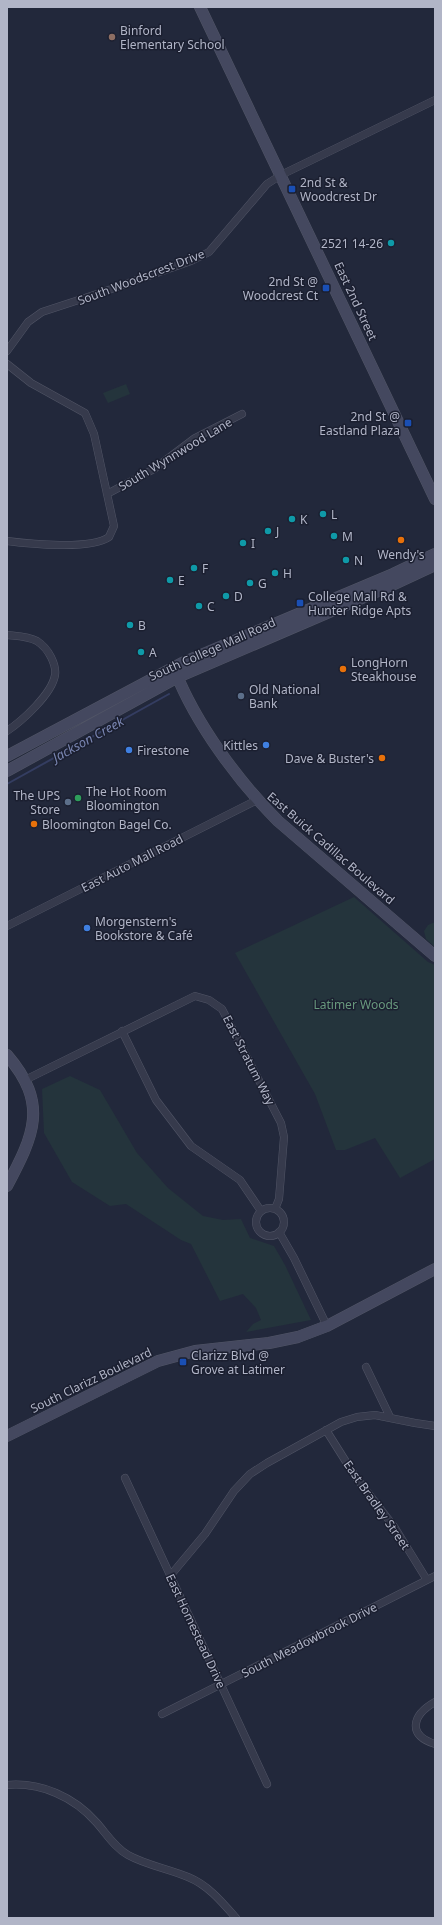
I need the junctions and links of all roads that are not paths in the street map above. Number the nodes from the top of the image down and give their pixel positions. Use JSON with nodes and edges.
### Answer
{"nodes":[{"id":1,"x":200,"y":7,"type":"edge"},
{"id":2,"x":435,"y":100,"type":"edge"},
{"id":3,"x":281,"y":175,"type":"junction"},
{"id":4,"x":7,"y":350,"type":"edge"},
{"id":5,"x":7,"y":364,"type":"edge"},
{"id":6,"x":242,"y":414,"type":"dead end"},
{"id":7,"x":107,"y":494,"type":"junction"},
{"id":8,"x":435,"y":499,"type":"edge"},
{"id":9,"x":7,"y":541,"type":"edge"},
{"id":10,"x":435,"y":554,"type":"edge"},
{"id":11,"x":424,"y":565,"type":"junction"},
{"id":12,"x":435,"y":565,"type":"edge"},
{"id":13,"x":7,"y":635,"type":"edge"},
{"id":14,"x":176,"y":672,"type":"junction"},
{"id":15,"x":7,"y":731,"type":"edge"},
{"id":16,"x":7,"y":756,"type":"edge"},
{"id":17,"x":10,"y":769,"type":"edge"},
{"id":18,"x":257,"y":800,"type":"junction"},
{"id":19,"x":7,"y":926,"type":"edge"},
{"id":20,"x":435,"y":956,"type":"edge"},
{"id":21,"x":122,"y":1032,"type":"junction"},
{"id":22,"x":7,"y":1055,"type":"edge"},
{"id":23,"x":26,"y":1080,"type":"junction"},
{"id":24,"x":7,"y":1186,"type":"edge"},
{"id":25,"x":275,"y":1209,"type":"junction"},
{"id":26,"x":261,"y":1211,"type":"junction"},
{"id":27,"x":279,"y":1232,"type":"junction"},
{"id":28,"x":435,"y":1269,"type":"edge"},
{"id":29,"x":327,"y":1326,"type":"junction"},
{"id":30,"x":366,"y":1367,"type":"dead end"},
{"id":31,"x":390,"y":1417,"type":"junction"},
{"id":32,"x":435,"y":1426,"type":"edge"},
{"id":33,"x":326,"y":1430,"type":"junction"},
{"id":34,"x":7,"y":1436,"type":"edge"},
{"id":35,"x":125,"y":1478,"type":"dead end"},
{"id":36,"x":170,"y":1576,"type":"junction"},
{"id":37,"x":435,"y":1576,"type":"edge"},
{"id":38,"x":427,"y":1580,"type":"junction"},
{"id":39,"x":221,"y":1684,"type":"junction"},
{"id":40,"x":435,"y":1702,"type":"edge"},
{"id":41,"x":162,"y":1714,"type":"dead end"},
{"id":42,"x":435,"y":1744,"type":"edge"},
{"id":43,"x":267,"y":1784,"type":"dead end"},
{"id":44,"x":7,"y":1785,"type":"edge"},
{"id":45,"x":236,"y":1918,"type":"edge"}],
"edges":[{"from":1,"to":3,"type":"street","name":"East 2nd Street"},
{"from":2,"to":3,"type":"street","name":"South Woodscrest Drive"},
{"from":3,"to":4,"type":"street","name":"South Woodscrest Drive"},
{"from":3,"to":8,"type":"street","name":"East 2nd Street"},
{"from":5,"to":7,"type":"street"},
{"from":6,"to":7,"type":"street","name":"South Wynnwood Lane"},
{"from":7,"to":9,"type":"street"},
{"from":10,"to":11,"type":"street","name":"South College Mall Road"},
{"from":11,"to":12,"type":"street","name":"South College Mall Road"},
{"from":11,"to":14,"type":"street","name":"South College Mall Road"},
{"from":13,"to":15,"type":"street"},
{"from":14,"to":16,"type":"street","name":"South College Mall Road"},
{"from":14,"to":17,"type":"street","name":"South College Mall Road"},
{"from":14,"to":18,"type":"street","name":"East Buick Cadillac Boulevard"},
{"from":16,"to":17,"type":"street"},
{"from":18,"to":19,"type":"street","name":"East Auto Mall Road"},
{"from":18,"to":20,"type":"street","name":"East Buick Cadillac Boulevard"},
{"from":21,"to":23,"type":"street","name":"East Stratum Way"},
{"from":21,"to":25,"type":"street","name":"East Stratum Way"},
{"from":21,"to":26,"type":"street"},
{"from":22,"to":23,"type":"street"},
{"from":23,"to":24,"type":"street"},
{"from":25,"to":26,"type":"street"},
{"from":25,"to":27,"type":"street"},
{"from":26,"to":27,"type":"street"},
{"from":27,"to":29,"type":"street"},
{"from":28,"to":29,"type":"street","name":"South Clarizz Boulevard"},
{"from":29,"to":34,"type":"street","name":"South Clarizz Boulevard"},
{"from":30,"to":31,"type":"street"},
{"from":31,"to":32,"type":"street"},
{"from":31,"to":33,"type":"street"},
{"from":33,"to":36,"type":"street"},
{"from":33,"to":38,"type":"street","name":"East Bradley Street"},
{"from":35,"to":36,"type":"street","name":"East Homestead Drive"},
{"from":36,"to":39,"type":"street","name":"East Homestead Drive"},
{"from":37,"to":38,"type":"street","name":"South Meadowbrook Drive"},
{"from":38,"to":39,"type":"street","name":"South Meadowbrook Drive"},
{"from":39,"to":41,"type":"street","name":"South Meadowbrook Drive"},
{"from":39,"to":43,"type":"street","name":"East Homestead Drive"},
{"from":40,"to":42,"type":"street"},
{"from":44,"to":45,"type":"street"}]}
